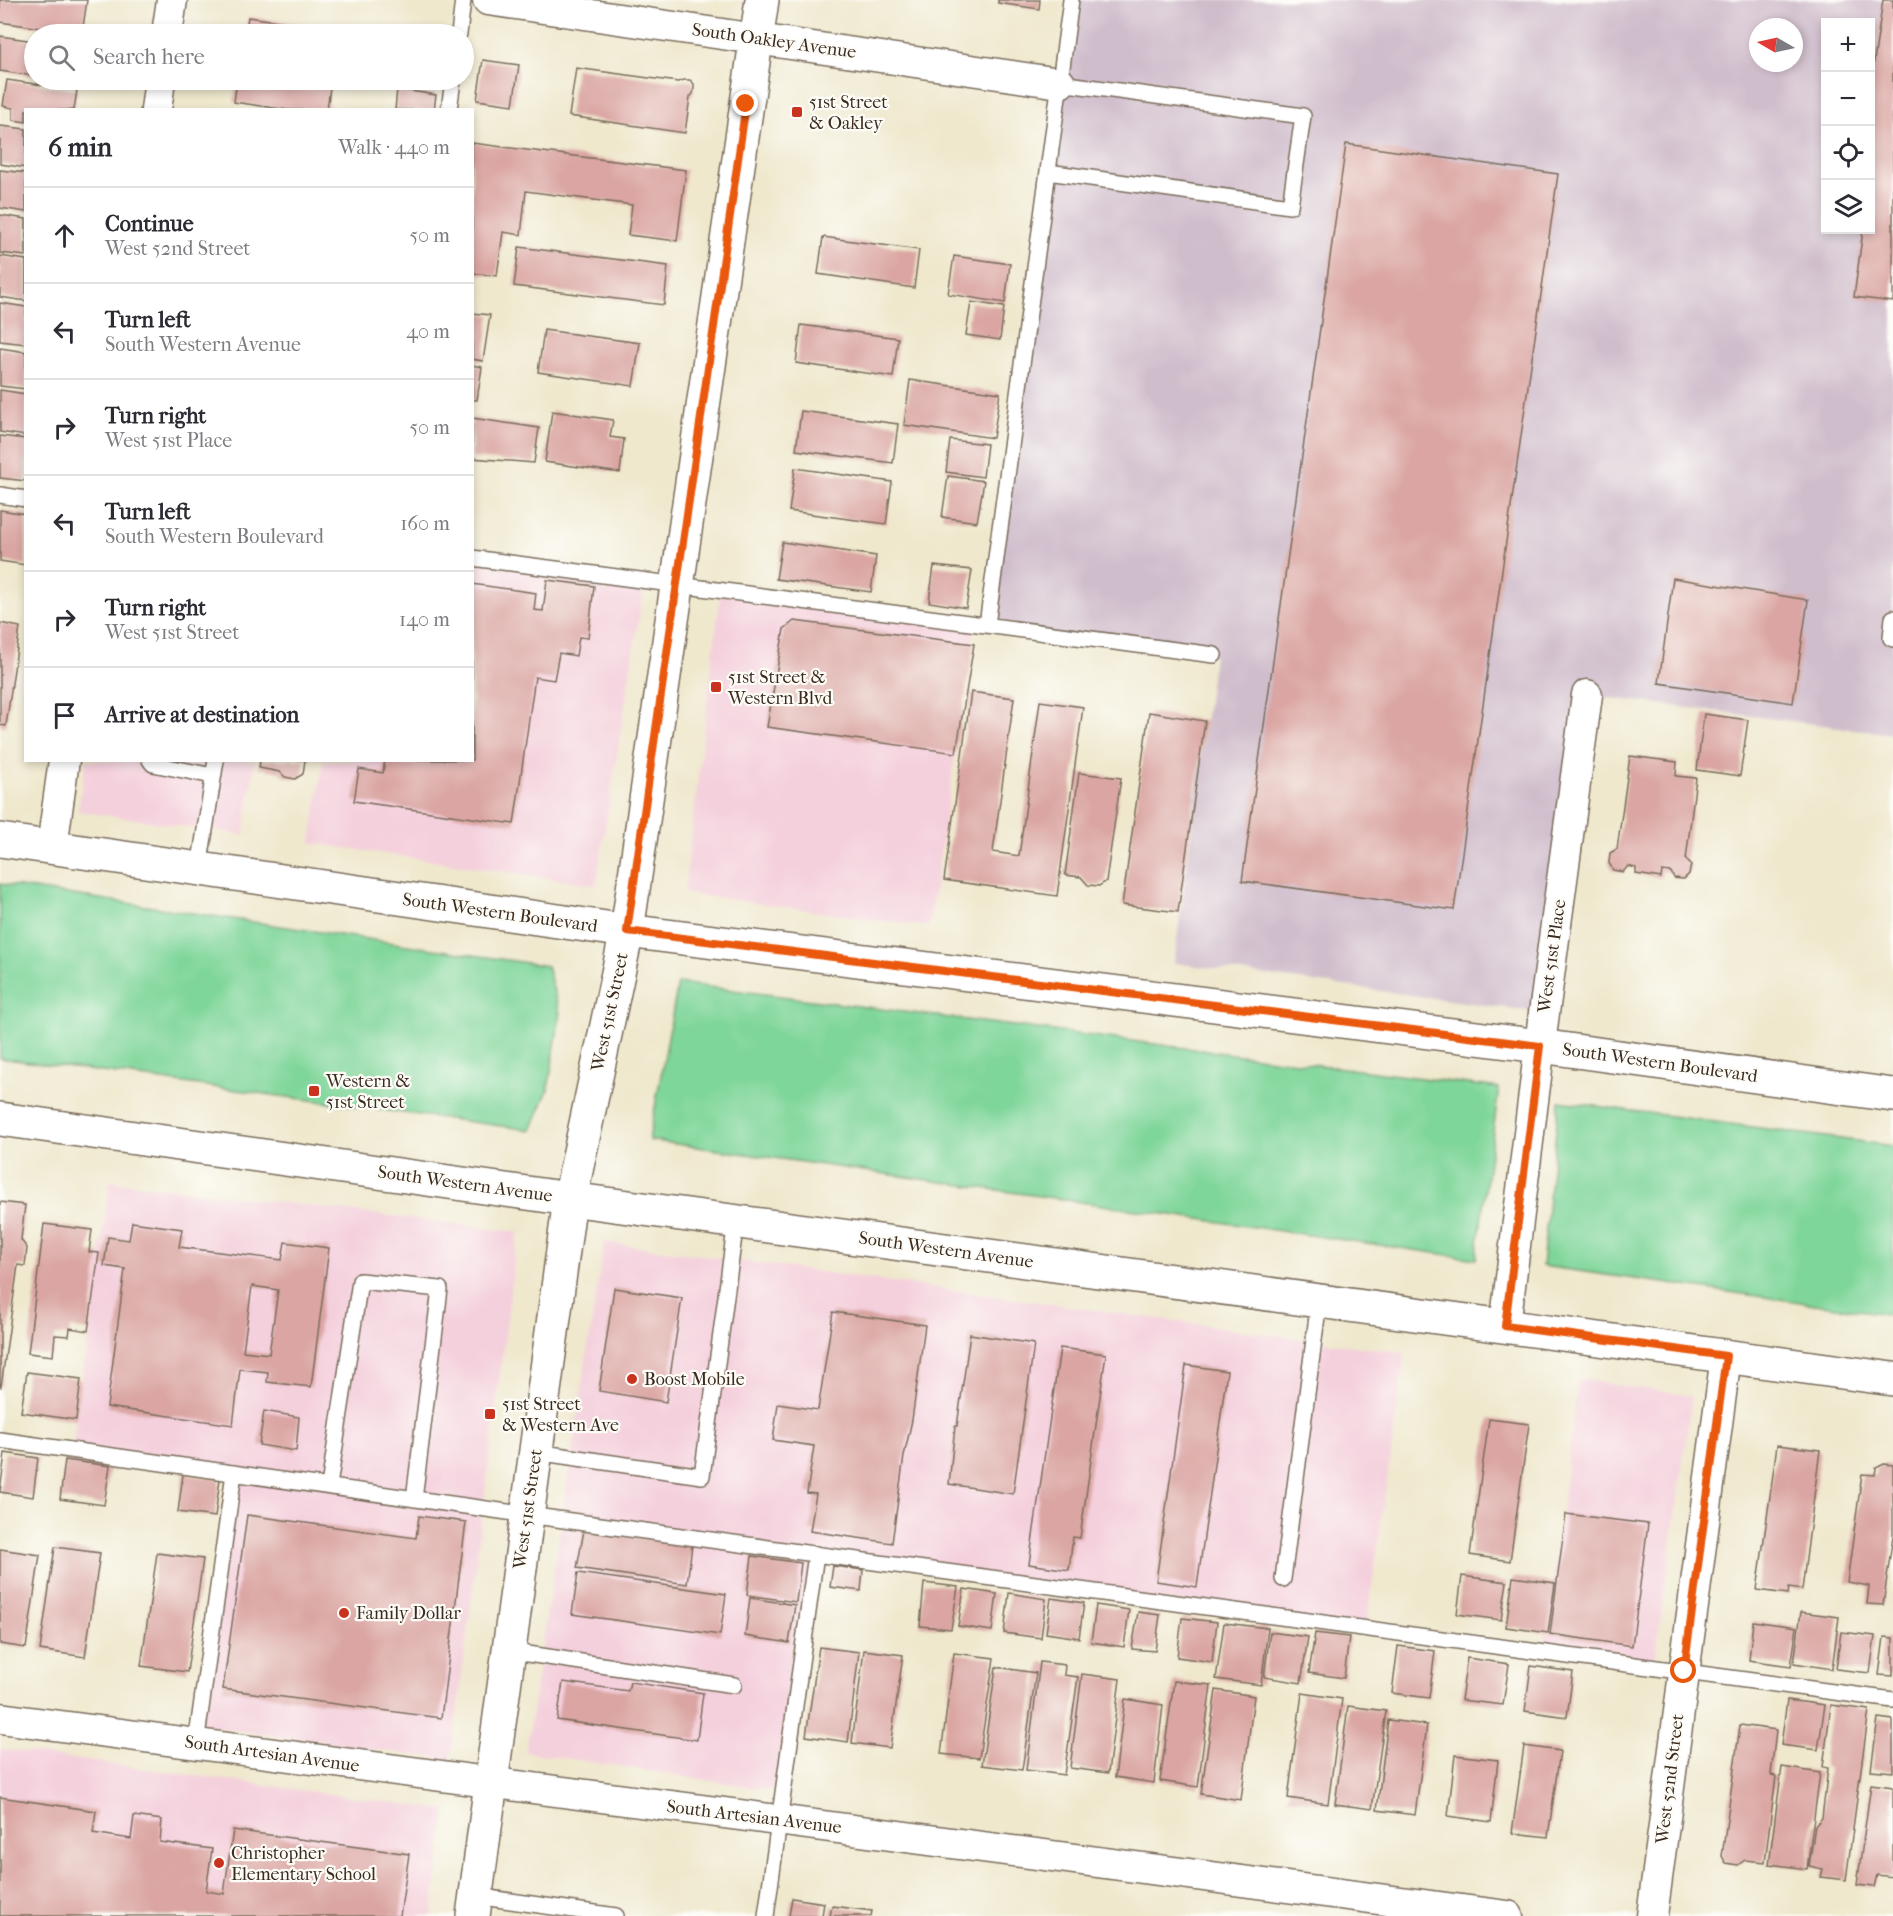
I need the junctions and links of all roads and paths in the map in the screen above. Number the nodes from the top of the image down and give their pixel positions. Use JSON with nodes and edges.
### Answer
{"nodes":[{"id":1,"x":172,"y":0,"type":"edge"},
{"id":2,"x":463,"y":0,"type":"edge"},
{"id":3,"x":488,"y":0,"type":"edge"},
{"id":4,"x":762,"y":0,"type":"edge"},
{"id":5,"x":1071,"y":0,"type":"edge"},
{"id":6,"x":168,"y":24,"type":"edge"},
{"id":7,"x":460,"y":24,"type":"edge"},
{"id":8,"x":756,"y":39,"type":"junction"},
{"id":9,"x":1060,"y":83,"type":"junction"},
{"id":10,"x":159,"y":90,"type":"edge"},
{"id":11,"x":452,"y":90,"type":"edge"},
{"id":12,"x":156,"y":108,"type":"edge"},
{"id":13,"x":449,"y":108,"type":"edge"},
{"id":14,"x":1048,"y":172,"type":"junction"},
{"id":15,"x":0,"y":495,"type":"edge"},
{"id":16,"x":24,"y":499,"type":"edge"},
{"id":17,"x":474,"y":558,"type":"edge"},
{"id":18,"x":677,"y":585,"type":"junction"},
{"id":19,"x":1893,"y":618,"type":"edge"},
{"id":20,"x":987,"y":625,"type":"junction"},
{"id":21,"x":1893,"y":639,"type":"edge"},
{"id":22,"x":1214,"y":655,"type":"dead end"},
{"id":23,"x":1587,"y":694,"type":"dead end"},
{"id":24,"x":64,"y":762,"type":"edge"},
{"id":25,"x":152,"y":762,"type":"edge"},
{"id":26,"x":216,"y":762,"type":"edge"},
{"id":27,"x":213,"y":776,"type":"junction"},
{"id":28,"x":0,"y":840,"type":"edge"},
{"id":29,"x":52,"y":847,"type":"junction"},
{"id":30,"x":199,"y":868,"type":"junction"},
{"id":31,"x":627,"y":931,"type":"junction"},
{"id":32,"x":1540,"y":1046,"type":"junction"},
{"id":33,"x":1893,"y":1095,"type":"edge"},
{"id":34,"x":0,"y":1119,"type":"edge"},
{"id":35,"x":570,"y":1199,"type":"junction"},
{"id":36,"x":736,"y":1221,"type":"junction"},
{"id":37,"x":1319,"y":1301,"type":"junction"},
{"id":38,"x":1505,"y":1326,"type":"junction"},
{"id":39,"x":1726,"y":1356,"type":"junction"},
{"id":40,"x":1893,"y":1379,"type":"edge"},
{"id":41,"x":0,"y":1440,"type":"edge"},
{"id":42,"x":536,"y":1452,"type":"junction"},
{"id":43,"x":234,"y":1473,"type":"junction"},
{"id":44,"x":329,"y":1486,"type":"junction"},
{"id":45,"x":414,"y":1499,"type":"junction"},
{"id":46,"x":527,"y":1515,"type":"junction"},
{"id":47,"x":816,"y":1554,"type":"junction"},
{"id":48,"x":1283,"y":1579,"type":"dead end"},
{"id":49,"x":508,"y":1651,"type":"junction"},
{"id":50,"x":1684,"y":1671,"type":"junction"},
{"id":51,"x":734,"y":1685,"type":"dead end"},
{"id":52,"x":1893,"y":1700,"type":"edge"},
{"id":53,"x":0,"y":1718,"type":"edge"},
{"id":54,"x":196,"y":1744,"type":"junction"},
{"id":55,"x":491,"y":1783,"type":"junction"},
{"id":56,"x":779,"y":1821,"type":"junction"},
{"id":57,"x":474,"y":1906,"type":"edge"},
{"id":58,"x":616,"y":1916,"type":"edge"},
{"id":59,"x":766,"y":1916,"type":"edge"},
{"id":60,"x":1508,"y":1916,"type":"edge"},
{"id":61,"x":1652,"y":1916,"type":"edge"}],
"edges":[{"from":1,"to":6,"type":"street"},
{"from":2,"to":7,"type":"lane"},
{"from":3,"to":8,"type":"street","name":"South Oakley Avenue"},
{"from":4,"to":8,"type":"street","name":"West 51st Street"},
{"from":5,"to":9,"type":"lane"},
{"from":8,"to":9,"type":"street","name":"South Oakley Avenue"},
{"from":8,"to":18,"type":"street","name":"West 51st Street"},
{"from":9,"to":14,"type":"lane"},
{"from":9,"to":14,"type":"lane"},
{"from":10,"to":12,"type":"street"},
{"from":11,"to":13,"type":"lane"},
{"from":14,"to":20,"type":"lane"},
{"from":15,"to":16,"type":"lane"},
{"from":17,"to":18,"type":"lane"},
{"from":18,"to":20,"type":"lane"},
{"from":18,"to":31,"type":"street","name":"West 51st Street"},
{"from":19,"to":21,"type":"lane"},
{"from":20,"to":22,"type":"lane"},
{"from":23,"to":32,"type":"street","name":"West 51st Place"},
{"from":24,"to":29,"type":"street"},
{"from":25,"to":27,"type":"lane"},
{"from":26,"to":27,"type":"lane"},
{"from":27,"to":30,"type":"lane"},
{"from":28,"to":29,"type":"street","name":"South Western Boulevard"},
{"from":29,"to":30,"type":"street","name":"South Western Boulevard"},
{"from":30,"to":31,"type":"street","name":"South Western Boulevard"},
{"from":31,"to":32,"type":"street","name":"South Western Boulevard"},
{"from":31,"to":35,"type":"street","name":"West 51st Street"},
{"from":32,"to":33,"type":"street","name":"South Western Boulevard"},
{"from":32,"to":38,"type":"street","name":"West 51st Place"},
{"from":34,"to":35,"type":"street","name":"South Western Avenue"},
{"from":35,"to":36,"type":"street","name":"South Western Avenue"},
{"from":35,"to":42,"type":"street","name":"West 51st Street"},
{"from":36,"to":37,"type":"street","name":"South Western Avenue"},
{"from":36,"to":42,"type":"lane"},
{"from":37,"to":38,"type":"street","name":"South Western Avenue"},
{"from":37,"to":48,"type":"lane"},
{"from":38,"to":39,"type":"street","name":"South Western Avenue"},
{"from":39,"to":40,"type":"street","name":"South Western Avenue"},
{"from":39,"to":50,"type":"street","name":"West 52nd Street"},
{"from":41,"to":43,"type":"lane"},
{"from":42,"to":46,"type":"street","name":"West 51st Street"},
{"from":43,"to":44,"type":"lane"},
{"from":43,"to":54,"type":"lane"},
{"from":44,"to":45,"type":"lane"},
{"from":44,"to":45,"type":"lane"},
{"from":45,"to":46,"type":"lane"},
{"from":46,"to":47,"type":"lane"},
{"from":46,"to":49,"type":"street","name":"West 51st Street"},
{"from":47,"to":50,"type":"lane"},
{"from":47,"to":56,"type":"lane"},
{"from":49,"to":51,"type":"lane"},
{"from":49,"to":55,"type":"street","name":"West 51st Street"},
{"from":50,"to":52,"type":"lane"},
{"from":50,"to":61,"type":"street","name":"West 52nd Street"},
{"from":53,"to":54,"type":"street","name":"South Artesian Avenue"},
{"from":54,"to":55,"type":"street","name":"South Artesian Avenue"},
{"from":55,"to":56,"type":"street","name":"South Artesian Avenue"},
{"from":55,"to":57,"type":"street","name":"West 51st Street"},
{"from":56,"to":59,"type":"lane"},
{"from":56,"to":60,"type":"street","name":"South Artesian Avenue"},
{"from":57,"to":58,"type":"lane"}]}
